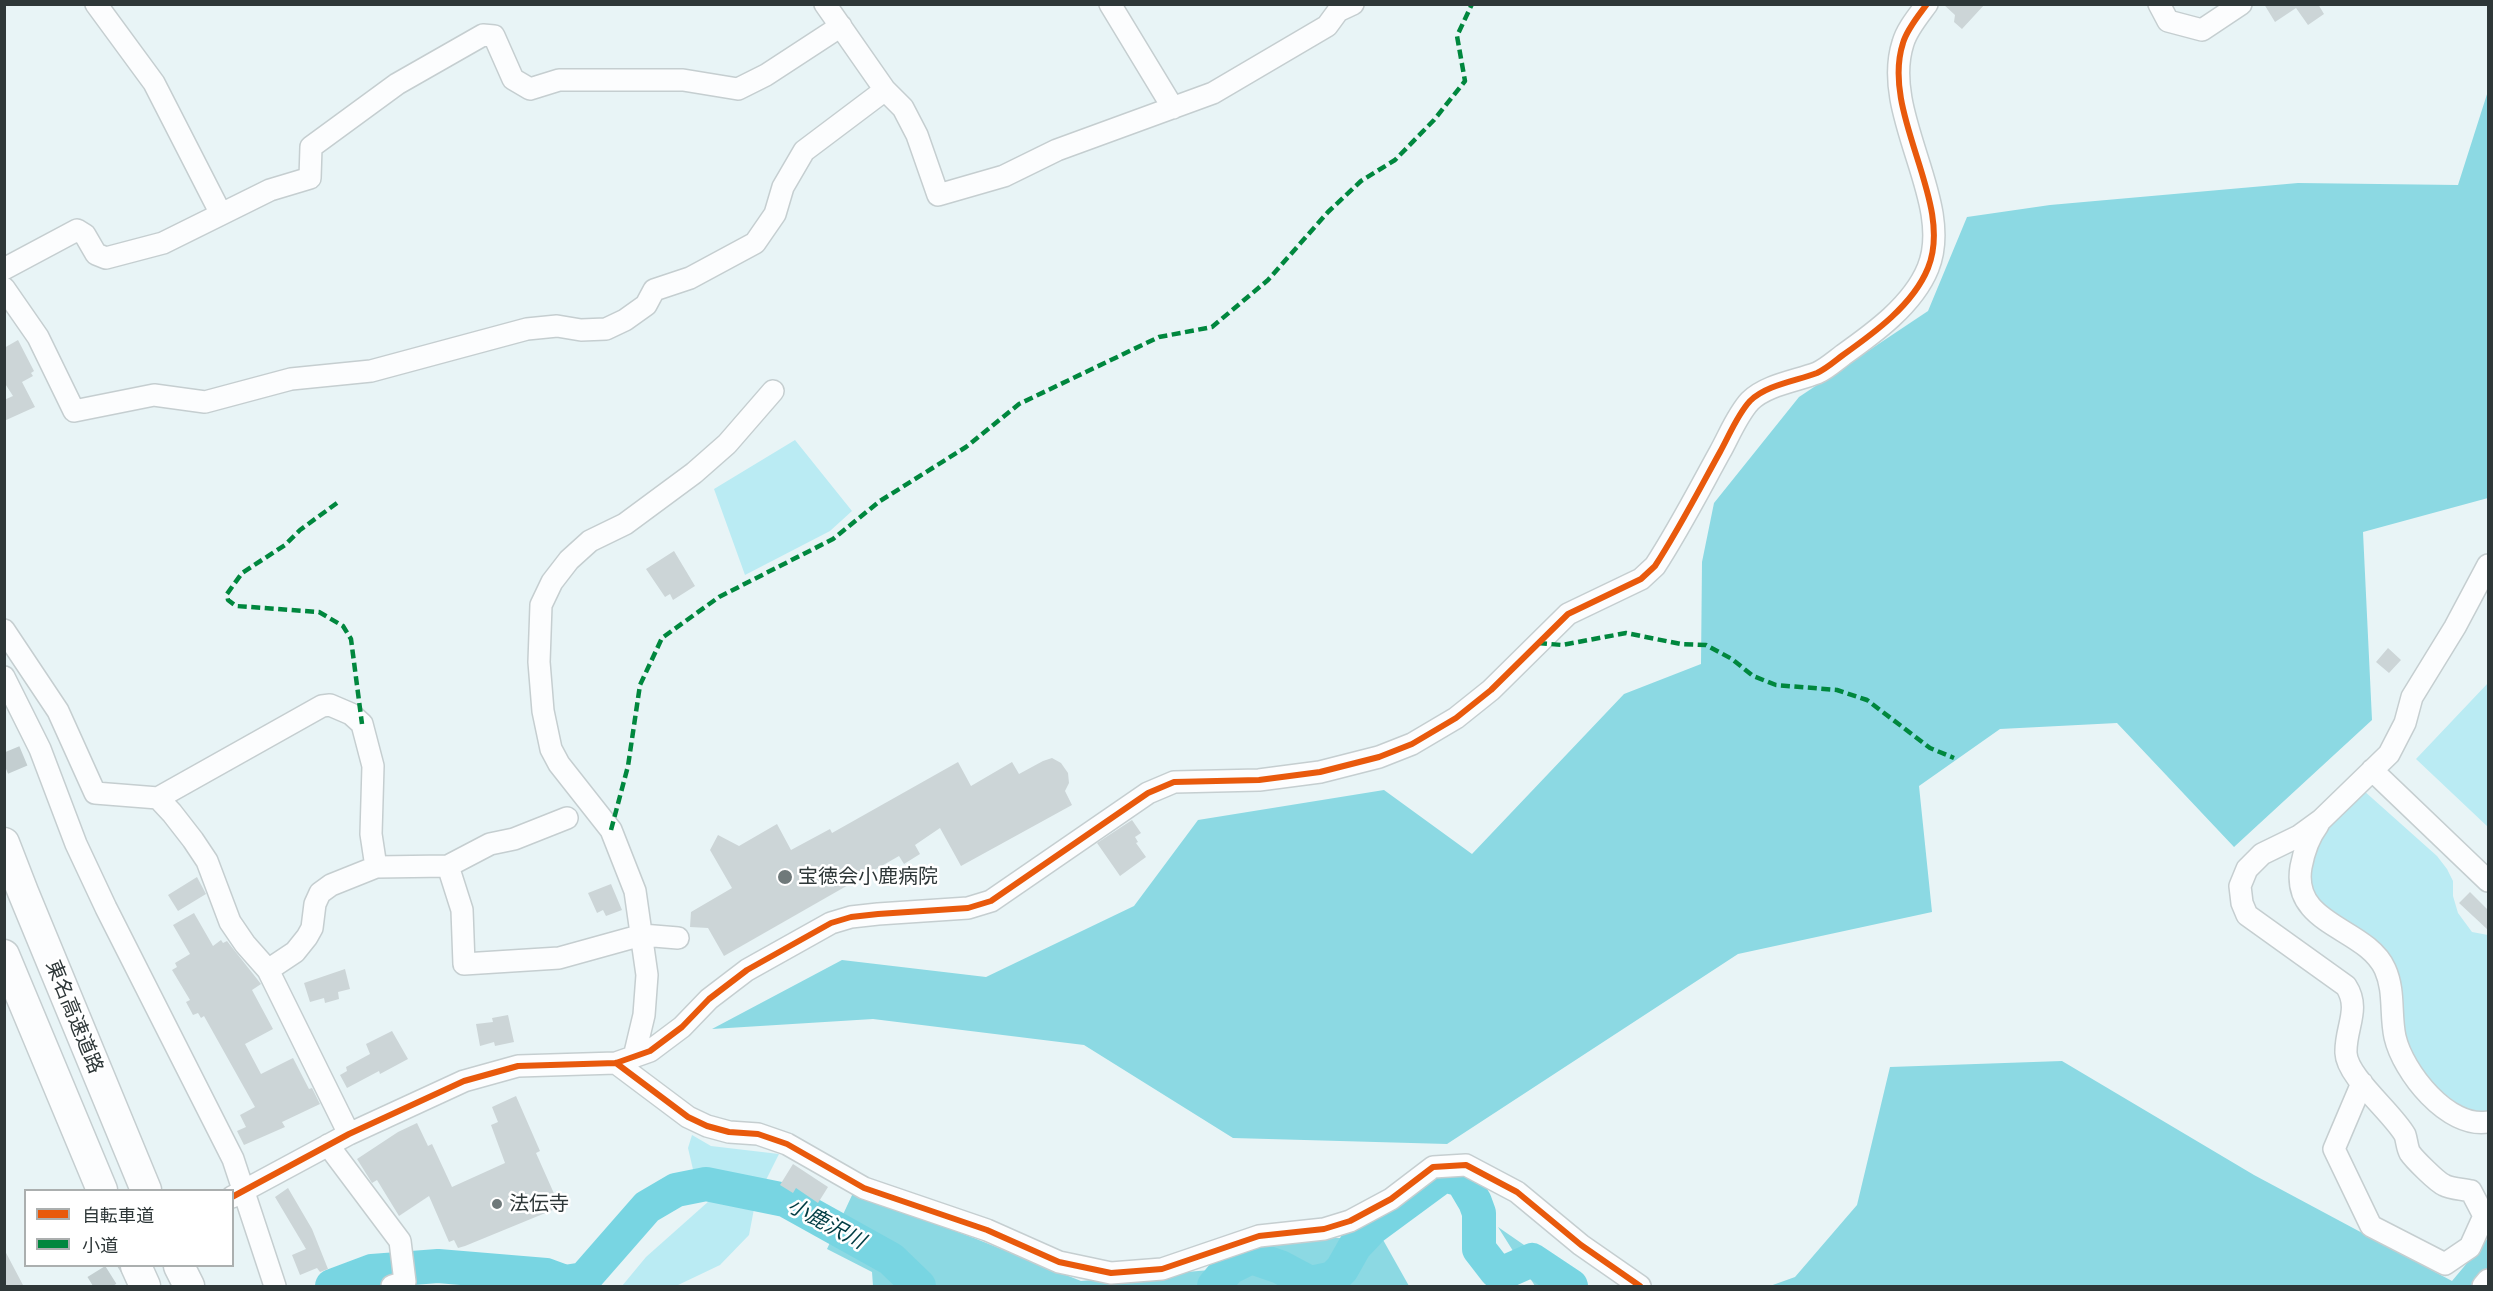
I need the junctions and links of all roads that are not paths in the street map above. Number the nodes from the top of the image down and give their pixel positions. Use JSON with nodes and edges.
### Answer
{"nodes":[{"id":1,"x":96,"y":4,"type":"edge"},
{"id":2,"x":825,"y":4,"type":"edge"},
{"id":3,"x":1110,"y":4,"type":"edge"},
{"id":4,"x":1353,"y":4,"type":"edge"},
{"id":5,"x":1928,"y":4,"type":"edge"},
{"id":6,"x":2159,"y":4,"type":"edge"},
{"id":7,"x":2241,"y":4,"type":"edge"},
{"id":8,"x":841,"y":26,"type":"junction"},
{"id":9,"x":885,"y":90,"type":"junction"},
{"id":10,"x":1173,"y":108,"type":"junction"},
{"id":11,"x":221,"y":213,"type":"junction"},
{"id":12,"x":4,"y":269,"type":"edge"},
{"id":13,"x":4,"y":288,"type":"edge"},
{"id":14,"x":773,"y":391,"type":"dead end"},
{"id":15,"x":2488,"y":565,"type":"edge"},
{"id":16,"x":4,"y":630,"type":"edge"},
{"id":17,"x":4,"y":677,"type":"edge"},
{"id":18,"x":2372,"y":770,"type":"junction"},
{"id":19,"x":158,"y":798,"type":"junction"},
{"id":20,"x":567,"y":818,"type":"dead end"},
{"id":21,"x":2321,"y":820,"type":"junction"},
{"id":22,"x":4,"y":843,"type":"edge"},
{"id":23,"x":448,"y":866,"type":"junction"},
{"id":24,"x":376,"y":867,"type":"junction"},
{"id":25,"x":2488,"y":881,"type":"edge"},
{"id":26,"x":642,"y":935,"type":"junction"},
{"id":27,"x":678,"y":938,"type":"dead end"},
{"id":28,"x":4,"y":954,"type":"edge"},
{"id":29,"x":268,"y":970,"type":"junction"},
{"id":30,"x":625,"y":1060,"type":"junction"},
{"id":31,"x":2362,"y":1083,"type":"junction"},
{"id":32,"x":2488,"y":1122,"type":"edge"},
{"id":33,"x":349,"y":1134,"type":"junction"},
{"id":34,"x":328,"y":1145,"type":"junction"},
{"id":35,"x":101,"y":1189,"type":"edge"},
{"id":36,"x":145,"y":1189,"type":"edge"},
{"id":37,"x":237,"y":1195,"type":"edge"},
{"id":38,"x":136,"y":1267,"type":"edge"},
{"id":39,"x":179,"y":1267,"type":"edge"},
{"id":40,"x":2488,"y":1280,"type":"edge"},
{"id":41,"x":398,"y":1284,"type":"edge"},
{"id":42,"x":145,"y":1287,"type":"edge"},
{"id":43,"x":189,"y":1287,"type":"edge"},
{"id":44,"x":276,"y":1287,"type":"edge"},
{"id":45,"x":1640,"y":1287,"type":"edge"},
{"id":46,"x":2483,"y":1287,"type":"edge"}],
"edges":[{"from":1,"to":11,"type":"street"},
{"from":2,"to":8,"type":"street"},
{"from":3,"to":10,"type":"street"},
{"from":4,"to":10,"type":"street"},
{"from":5,"to":30,"type":"street"},
{"from":6,"to":7,"type":"street"},
{"from":8,"to":9,"type":"street"},
{"from":8,"to":11,"type":"street"},
{"from":9,"to":10,"type":"street"},
{"from":9,"to":13,"type":"street"},
{"from":11,"to":12,"type":"street"},
{"from":14,"to":26,"type":"street"},
{"from":15,"to":18,"type":"street"},
{"from":16,"to":19,"type":"street"},
{"from":17,"to":37,"type":"street"},
{"from":18,"to":21,"type":"street"},
{"from":18,"to":25,"type":"street"},
{"from":19,"to":24,"type":"street"},
{"from":19,"to":29,"type":"street"},
{"from":20,"to":23,"type":"street"},
{"from":21,"to":31,"type":"street"},
{"from":21,"to":32,"type":"street"},
{"from":22,"to":36,"type":"highway","name":"東名高速道路"},
{"from":23,"to":24,"type":"street"},
{"from":23,"to":26,"type":"street"},
{"from":24,"to":29,"type":"street"},
{"from":26,"to":27,"type":"street"},
{"from":26,"to":30,"type":"street"},
{"from":28,"to":35,"type":"highway","name":"東名高速道路"},
{"from":29,"to":33,"type":"street"},
{"from":30,"to":33,"type":"street"},
{"from":30,"to":45,"type":"street"},
{"from":31,"to":31,"type":"street"},
{"from":33,"to":34,"type":"street"},
{"from":34,"to":37,"type":"street"},
{"from":34,"to":41,"type":"street"},
{"from":37,"to":44,"type":"street"},
{"from":38,"to":42,"type":"highway"},
{"from":39,"to":43,"type":"highway"},
{"from":40,"to":46,"type":"street"}]}
